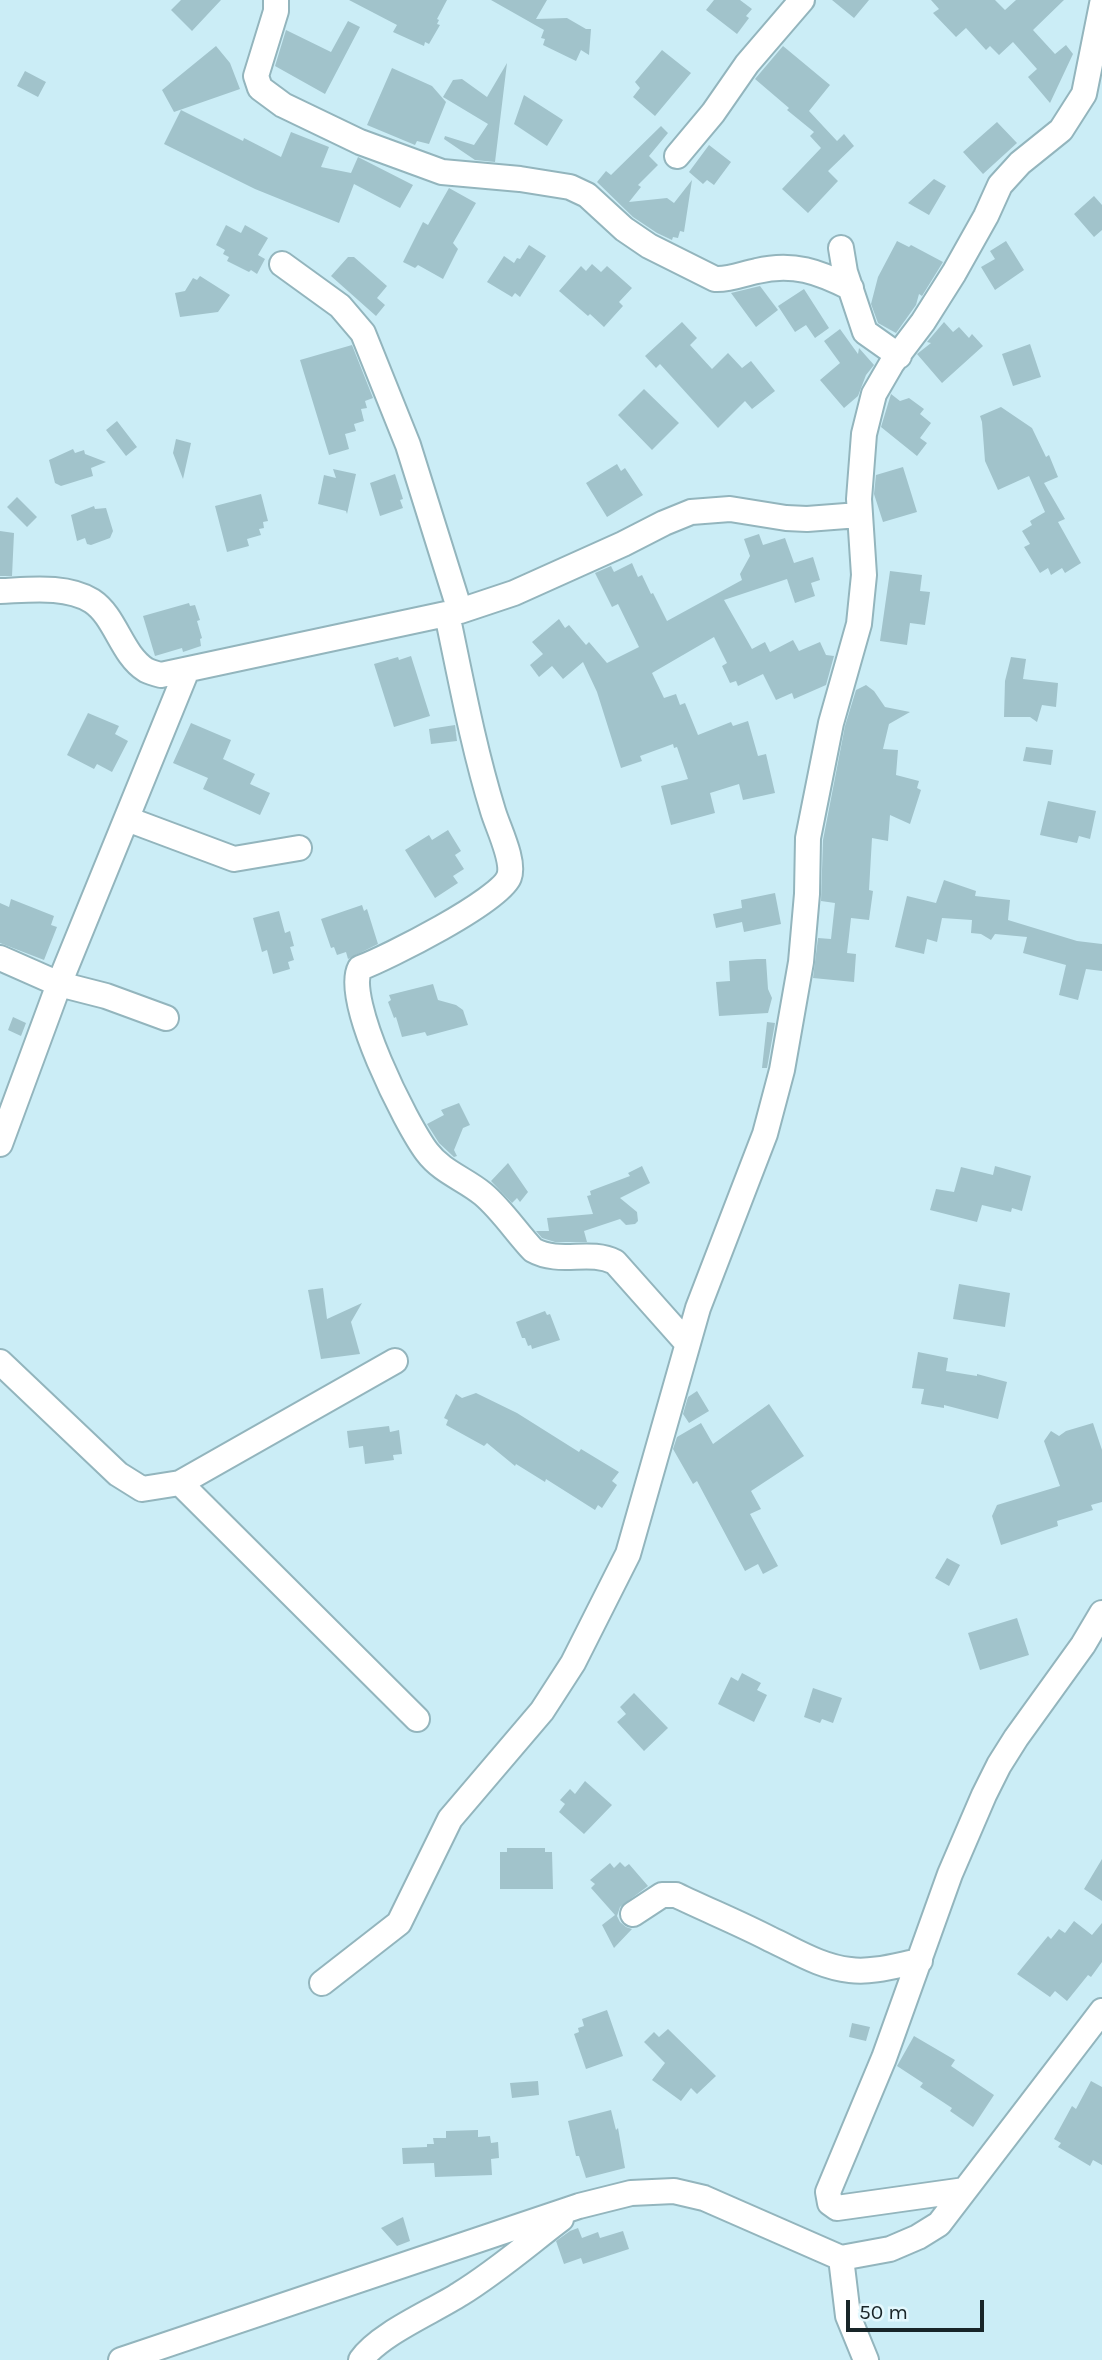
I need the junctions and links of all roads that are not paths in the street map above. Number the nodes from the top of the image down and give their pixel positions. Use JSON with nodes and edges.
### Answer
{"nodes":[{"id":1,"x":276,"y":0,"type":"edge"},
{"id":2,"x":802,"y":0,"type":"edge"},
{"id":3,"x":1102,"y":4,"type":"edge"},
{"id":4,"x":677,"y":156,"type":"dead end"},
{"id":5,"x":841,"y":248,"type":"dead end"},
{"id":6,"x":282,"y":264,"type":"dead end"},
{"id":7,"x":851,"y":288,"type":"junction"},
{"id":8,"x":899,"y":356,"type":"junction"},
{"id":9,"x":859,"y":515,"type":"junction"},
{"id":10,"x":0,"y":591,"type":"edge"},
{"id":11,"x":453,"y":612,"type":"junction"},
{"id":12,"x":187,"y":670,"type":"junction"},
{"id":13,"x":127,"y":819,"type":"junction"},
{"id":14,"x":299,"y":848,"type":"dead end"},
{"id":15,"x":0,"y":958,"type":"edge"},
{"id":16,"x":59,"y":984,"type":"junction"},
{"id":17,"x":166,"y":1018,"type":"dead end"},
{"id":18,"x":0,"y":1144,"type":"edge"},
{"id":19,"x":687,"y":1343,"type":"junction"},
{"id":20,"x":395,"y":1361,"type":"dead end"},
{"id":21,"x":0,"y":1362,"type":"edge"},
{"id":22,"x":180,"y":1483,"type":"junction"},
{"id":23,"x":1102,"y":1613,"type":"edge"},
{"id":24,"x":417,"y":1718,"type":"dead end"},
{"id":25,"x":633,"y":1914,"type":"dead end"},
{"id":26,"x":920,"y":1961,"type":"junction"},
{"id":27,"x":322,"y":1983,"type":"dead end"},
{"id":28,"x":1102,"y":2011,"type":"edge"},
{"id":29,"x":965,"y":2190,"type":"junction"},
{"id":30,"x":579,"y":2206,"type":"junction"},
{"id":31,"x":841,"y":2258,"type":"junction"},
{"id":32,"x":121,"y":2360,"type":"edge"},
{"id":33,"x":361,"y":2360,"type":"edge"},
{"id":34,"x":866,"y":2360,"type":"edge"}],
"edges":[{"from":1,"to":7,"type":"street"},
{"from":2,"to":4,"type":"street"},
{"from":3,"to":8,"type":"street"},
{"from":5,"to":7,"type":"street"},
{"from":6,"to":11,"type":"street"},
{"from":7,"to":8,"type":"street"},
{"from":8,"to":9,"type":"street"},
{"from":9,"to":11,"type":"street"},
{"from":9,"to":19,"type":"street"},
{"from":10,"to":12,"type":"street"},
{"from":11,"to":12,"type":"street"},
{"from":11,"to":19,"type":"street"},
{"from":12,"to":13,"type":"street"},
{"from":13,"to":14,"type":"street"},
{"from":13,"to":16,"type":"street"},
{"from":15,"to":16,"type":"street"},
{"from":16,"to":17,"type":"street"},
{"from":16,"to":18,"type":"street"},
{"from":19,"to":27,"type":"street"},
{"from":20,"to":22,"type":"street"},
{"from":21,"to":22,"type":"street"},
{"from":22,"to":24,"type":"street"},
{"from":23,"to":26,"type":"street"},
{"from":25,"to":26,"type":"street"},
{"from":26,"to":29,"type":"street"},
{"from":28,"to":29,"type":"street"},
{"from":29,"to":31,"type":"street"},
{"from":30,"to":31,"type":"street"},
{"from":30,"to":32,"type":"street"},
{"from":30,"to":33,"type":"street"},
{"from":31,"to":34,"type":"street"}]}
